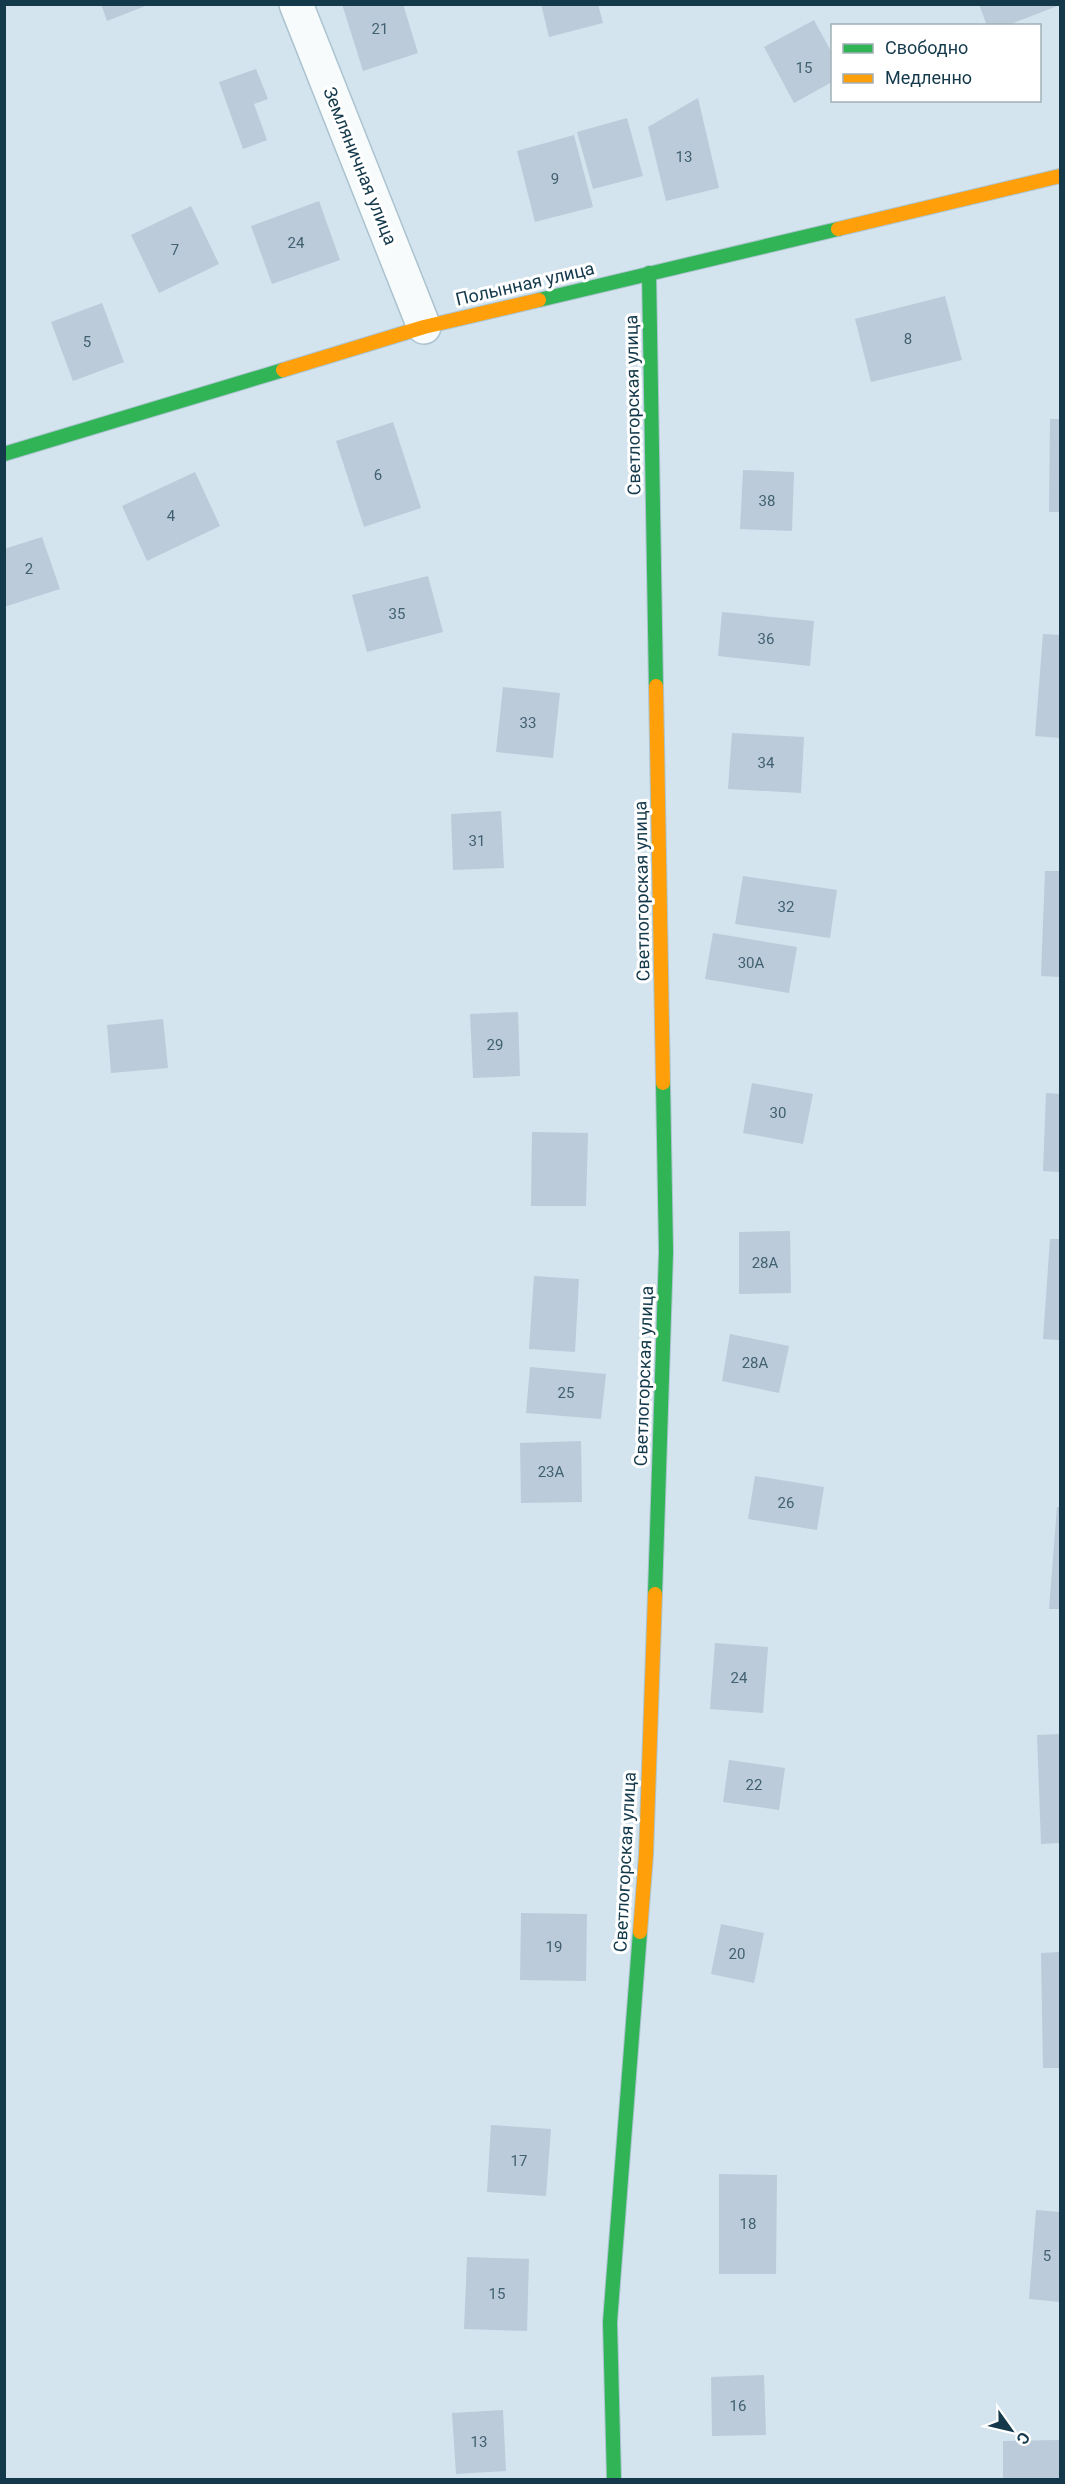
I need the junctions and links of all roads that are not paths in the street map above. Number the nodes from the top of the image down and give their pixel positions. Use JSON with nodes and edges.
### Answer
{"nodes":[{"id":1,"x":296,"y":4,"type":"edge"},
{"id":2,"x":1060,"y":176,"type":"edge"},
{"id":3,"x":649,"y":273,"type":"junction"},
{"id":4,"x":424,"y":327,"type":"junction"},
{"id":5,"x":4,"y":454,"type":"edge"},
{"id":6,"x":614,"y":2480,"type":"edge"}],
"edges":[{"from":1,"to":4,"type":"street","name":"Земляничная улица"},
{"from":2,"to":3,"type":"street","name":"Полынная улица"},
{"from":3,"to":4,"type":"street","name":"Полынная улица"},
{"from":3,"to":6,"type":"street","name":"Светлогорская улица"},
{"from":4,"to":5,"type":"street","name":"Полынная улица"}]}
